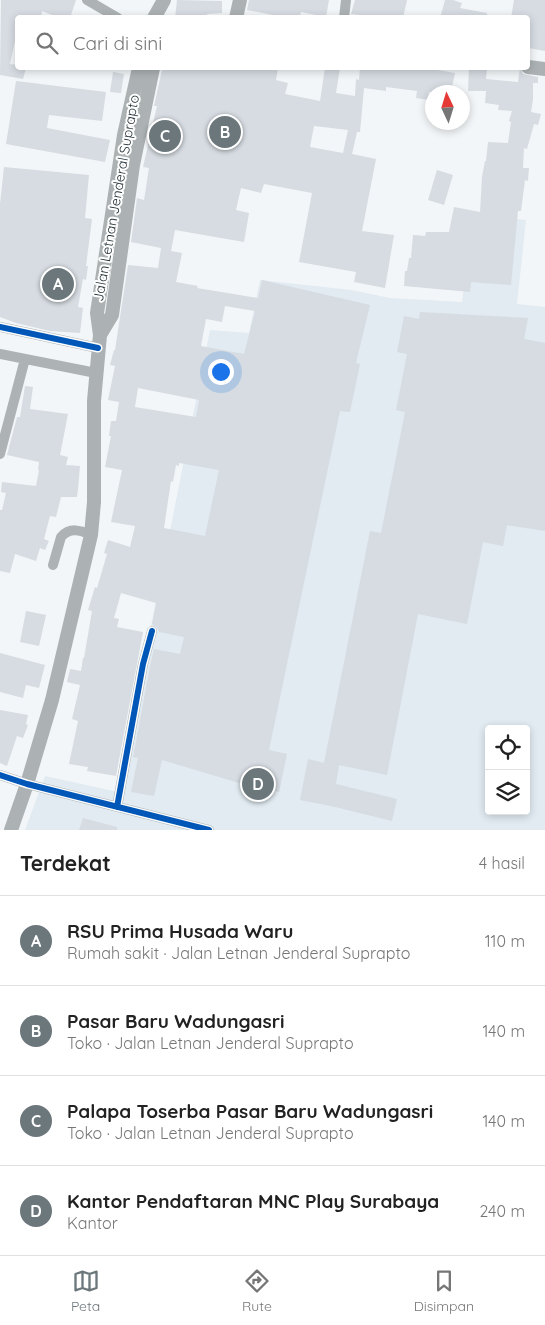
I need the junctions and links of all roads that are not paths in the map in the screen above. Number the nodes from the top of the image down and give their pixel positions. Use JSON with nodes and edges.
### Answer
{"nodes":[{"id":1,"x":87,"y":0,"type":"edge"},
{"id":2,"x":240,"y":0,"type":"edge"},
{"id":3,"x":346,"y":0,"type":"edge"},
{"id":4,"x":113,"y":15,"type":"edge"},
{"id":5,"x":237,"y":15,"type":"edge"},
{"id":6,"x":344,"y":15,"type":"edge"},
{"id":7,"x":530,"y":67,"type":"edge"},
{"id":8,"x":545,"y":69,"type":"edge"},
{"id":9,"x":139,"y":70,"type":"edge"},
{"id":10,"x":153,"y":70,"type":"edge"},
{"id":11,"x":0,"y":327,"type":"edge"},
{"id":12,"x":99,"y":342,"type":"junction"},
{"id":13,"x":0,"y":354,"type":"edge"},
{"id":14,"x":25,"y":359,"type":"junction"},
{"id":15,"x":96,"y":373,"type":"junction"},
{"id":16,"x":0,"y":454,"type":"edge"},
{"id":17,"x":91,"y":535,"type":"junction"},
{"id":18,"x":53,"y":565,"type":"dead end"},
{"id":19,"x":152,"y":631,"type":"dead end"},
{"id":20,"x":0,"y":775,"type":"edge"},
{"id":21,"x":27,"y":784,"type":"junction"},
{"id":22,"x":117,"y":807,"type":"junction"},
{"id":23,"x":11,"y":830,"type":"edge"},
{"id":24,"x":209,"y":830,"type":"edge"}],
"edges":[{"from":1,"to":4,"type":"street"},
{"from":2,"to":5,"type":"main road"},
{"from":3,"to":6,"type":"street"},
{"from":7,"to":8,"type":"main road"},
{"from":9,"to":12,"type":"main road","name":"Jalan Letnan Jenderal Suprapto"},
{"from":10,"to":12,"type":"main road","name":"Jalan Letnan Jenderal Suprapto"},
{"from":11,"to":12,"type":"street"},
{"from":12,"to":15,"type":"main road"},
{"from":13,"to":14,"type":"street"},
{"from":14,"to":15,"type":"street"},
{"from":14,"to":16,"type":"street"},
{"from":15,"to":17,"type":"main road"},
{"from":17,"to":18,"type":"street"},
{"from":17,"to":21,"type":"main road"},
{"from":19,"to":22,"type":"street"},
{"from":20,"to":21,"type":"street"},
{"from":21,"to":22,"type":"street"},
{"from":21,"to":23,"type":"main road"},
{"from":22,"to":24,"type":"street"}]}
